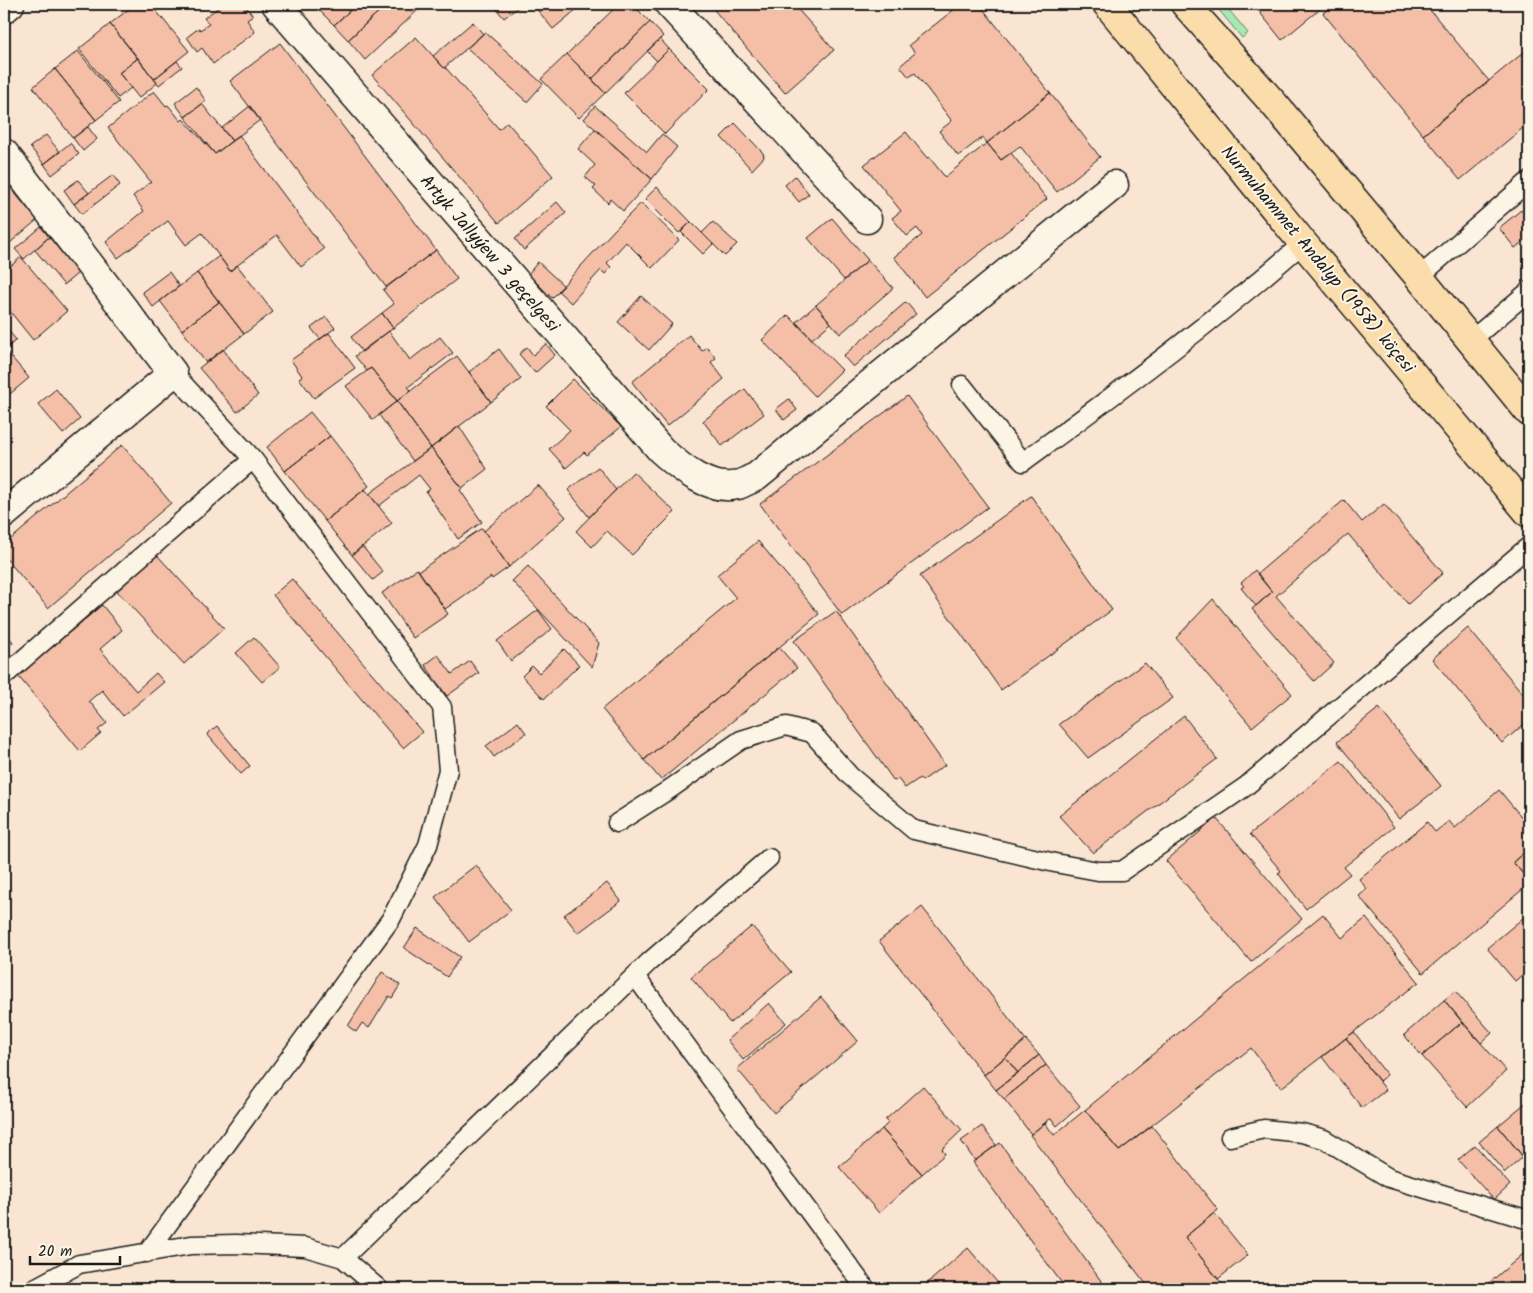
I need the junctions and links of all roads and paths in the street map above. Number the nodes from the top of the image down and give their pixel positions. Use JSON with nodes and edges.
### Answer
{"nodes":[{"id":1,"x":10,"y":4,"type":"edge"},
{"id":2,"x":276,"y":4,"type":"edge"},
{"id":3,"x":669,"y":4,"type":"edge"},
{"id":4,"x":1107,"y":4,"type":"edge"},
{"id":5,"x":1185,"y":4,"type":"edge"},
{"id":6,"x":4,"y":9,"type":"edge"},
{"id":7,"x":4,"y":153,"type":"edge"},
{"id":8,"x":1529,"y":181,"type":"edge"},
{"id":9,"x":1114,"y":185,"type":"dead end"},
{"id":10,"x":867,"y":219,"type":"dead end"},
{"id":11,"x":1303,"y":243,"type":"junction"},
{"id":12,"x":1419,"y":277,"type":"junction"},
{"id":13,"x":1529,"y":291,"type":"edge"},
{"id":14,"x":1470,"y":341,"type":"junction"},
{"id":15,"x":173,"y":374,"type":"junction"},
{"id":16,"x":962,"y":385,"type":"dead end"},
{"id":17,"x":1529,"y":412,"type":"edge"},
{"id":18,"x":253,"y":459,"type":"junction"},
{"id":19,"x":1529,"y":512,"type":"edge"},
{"id":20,"x":4,"y":514,"type":"edge"},
{"id":21,"x":1529,"y":546,"type":"edge"},
{"id":22,"x":4,"y":676,"type":"edge"},
{"id":23,"x":617,"y":823,"type":"dead end"},
{"id":24,"x":769,"y":858,"type":"dead end"},
{"id":25,"x":635,"y":976,"type":"junction"},
{"id":26,"x":1230,"y":1137,"type":"dead end"},
{"id":27,"x":1529,"y":1220,"type":"edge"},
{"id":28,"x":147,"y":1253,"type":"junction"},
{"id":29,"x":343,"y":1258,"type":"junction"},
{"id":30,"x":33,"y":1289,"type":"edge"},
{"id":31,"x":379,"y":1289,"type":"edge"},
{"id":32,"x":866,"y":1289,"type":"edge"}],
"edges":[{"from":1,"to":6,"type":"street"},
{"from":2,"to":9,"type":"street","name":"Artyk Jallyýew 3 geçelgesi"},
{"from":3,"to":10,"type":"street"},
{"from":4,"to":11,"type":"main road","name":"Nurmuhammet Andalyp (1958) köçesi"},
{"from":5,"to":12,"type":"main road"},
{"from":7,"to":15,"type":"street"},
{"from":8,"to":12,"type":"lane"},
{"from":11,"to":16,"type":"lane"},
{"from":11,"to":19,"type":"main road","name":"Nurmuhammet Andalyp (1958) köçesi"},
{"from":12,"to":14,"type":"main road"},
{"from":13,"to":14,"type":"lane"},
{"from":14,"to":17,"type":"main road"},
{"from":15,"to":18,"type":"lane"},
{"from":15,"to":20,"type":"street"},
{"from":18,"to":22,"type":"lane"},
{"from":18,"to":28,"type":"lane"},
{"from":21,"to":23,"type":"lane"},
{"from":24,"to":25,"type":"lane"},
{"from":25,"to":29,"type":"lane"},
{"from":25,"to":32,"type":"lane"},
{"from":26,"to":27,"type":"lane"},
{"from":28,"to":29,"type":"lane"},
{"from":28,"to":30,"type":"lane"},
{"from":29,"to":31,"type":"lane"}]}
